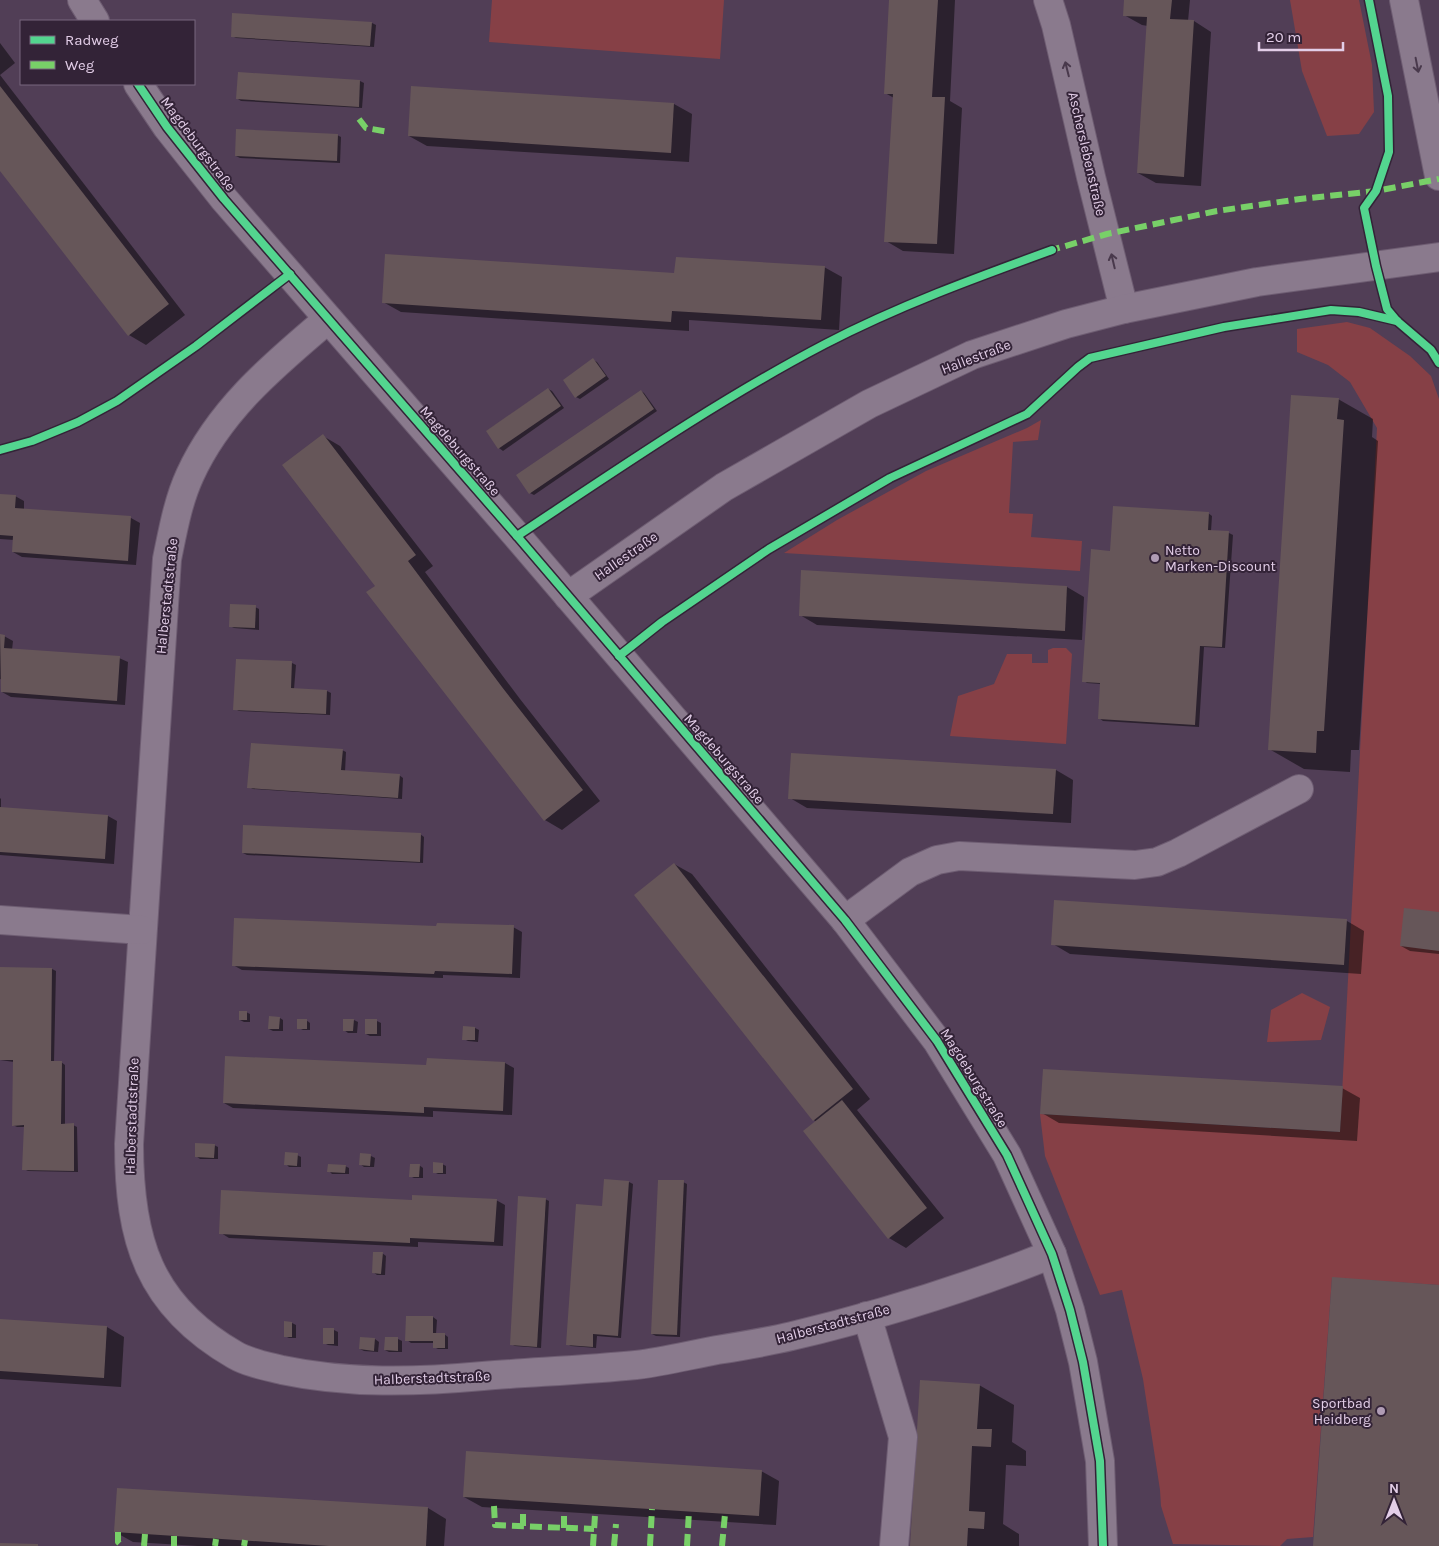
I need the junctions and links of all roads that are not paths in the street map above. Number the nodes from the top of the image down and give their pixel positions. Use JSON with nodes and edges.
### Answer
{"nodes":[{"id":1,"x":82,"y":0,"type":"edge"},
{"id":2,"x":1048,"y":0,"type":"edge"},
{"id":3,"x":1404,"y":0,"type":"edge"},
{"id":4,"x":94,"y":20,"type":"edge"},
{"id":5,"x":139,"y":85,"type":"edge"},
{"id":6,"x":1439,"y":176,"type":"edge"},
{"id":7,"x":1439,"y":257,"type":"edge"},
{"id":8,"x":1124,"y":308,"type":"junction"},
{"id":9,"x":328,"y":319,"type":"junction"},
{"id":10,"x":568,"y":596,"type":"junction"},
{"id":11,"x":1299,"y":789,"type":"dead end"},
{"id":12,"x":0,"y":920,"type":"edge"},
{"id":13,"x":846,"y":920,"type":"junction"},
{"id":14,"x":142,"y":930,"type":"junction"},
{"id":15,"x":1052,"y":1254,"type":"junction"},
{"id":16,"x":867,"y":1316,"type":"junction"},
{"id":17,"x":894,"y":1546,"type":"edge"},
{"id":18,"x":1103,"y":1546,"type":"edge"}],
"edges":[{"from":1,"to":4,"type":"street"},
{"from":8,"to":2,"type":"street","name":"Ascherslebenstraße","one_way":true},
{"from":3,"to":6,"type":"street","one_way":true},
{"from":5,"to":9,"type":"street","name":"Magdeburgstraße"},
{"from":7,"to":8,"type":"street","name":"Hallestraße"},
{"from":8,"to":10,"type":"street","name":"Hallestraße"},
{"from":9,"to":10,"type":"street","name":"Magdeburgstraße"},
{"from":9,"to":14,"type":"street","name":"Halberstadtstraße"},
{"from":10,"to":13,"type":"street","name":"Magdeburgstraße"},
{"from":11,"to":13,"type":"street"},
{"from":12,"to":14,"type":"street"},
{"from":13,"to":15,"type":"street","name":"Magdeburgstraße"},
{"from":14,"to":16,"type":"street","name":"Halberstadtstraße"},
{"from":15,"to":16,"type":"street","name":"Halberstadtstraße"},
{"from":15,"to":18,"type":"street","name":"Magdeburgstraße"},
{"from":16,"to":17,"type":"street"}]}
